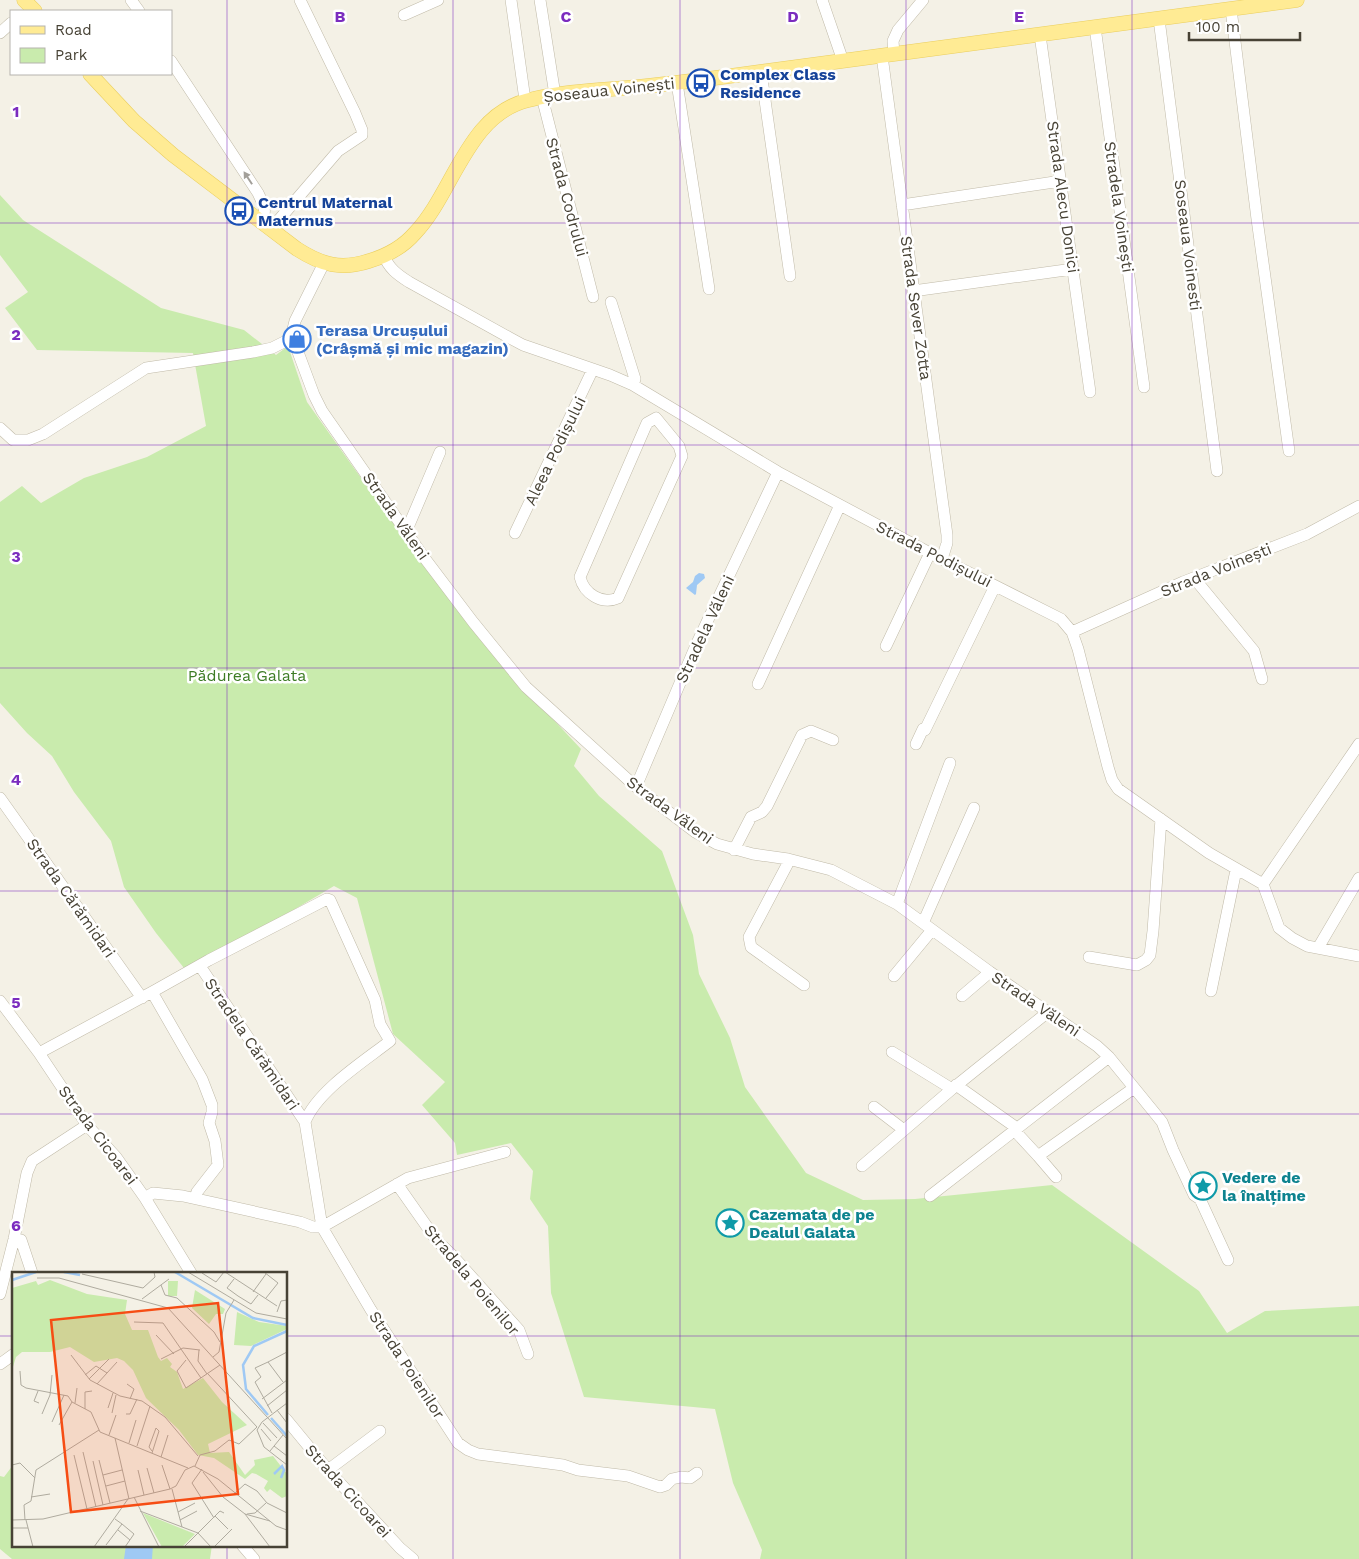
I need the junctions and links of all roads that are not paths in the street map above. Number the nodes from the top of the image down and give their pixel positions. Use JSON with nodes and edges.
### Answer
{"nodes":[{"id":1,"x":300,"y":0,"type":"edge"},
{"id":2,"x":438,"y":0,"type":"edge"},
{"id":3,"x":511,"y":0,"type":"edge"},
{"id":4,"x":540,"y":0,"type":"edge"},
{"id":5,"x":822,"y":0,"type":"edge"},
{"id":6,"x":924,"y":0,"type":"edge"},
{"id":7,"x":1297,"y":0,"type":"edge"},
{"id":8,"x":1231,"y":9,"type":"junction"},
{"id":9,"x":404,"y":15,"type":"dead end"},
{"id":10,"x":1160,"y":19,"type":"junction"},
{"id":11,"x":10,"y":24,"type":"edge"},
{"id":12,"x":1095,"y":28,"type":"junction"},
{"id":13,"x":0,"y":33,"type":"edge"},
{"id":14,"x":1040,"y":35,"type":"junction"},
{"id":15,"x":888,"y":55,"type":"junction"},
{"id":16,"x":843,"y":61,"type":"junction"},
{"id":17,"x":172,"y":63,"type":"edge"},
{"id":18,"x":761,"y":72,"type":"junction"},
{"id":19,"x":91,"y":75,"type":"edge"},
{"id":20,"x":677,"y":83,"type":"junction"},
{"id":21,"x":548,"y":96,"type":"junction"},
{"id":22,"x":525,"y":100,"type":"junction"},
{"id":23,"x":1061,"y":181,"type":"junction"},
{"id":24,"x":902,"y":205,"type":"junction"},
{"id":25,"x":266,"y":225,"type":"junction"},
{"id":26,"x":384,"y":255,"type":"junction"},
{"id":27,"x":324,"y":263,"type":"junction"},
{"id":28,"x":1073,"y":269,"type":"junction"},
{"id":29,"x":790,"y":276,"type":"dead end"},
{"id":30,"x":709,"y":289,"type":"dead end"},
{"id":31,"x":913,"y":291,"type":"junction"},
{"id":32,"x":593,"y":297,"type":"dead end"},
{"id":33,"x":611,"y":302,"type":"dead end"},
{"id":34,"x":290,"y":337,"type":"junction"},
{"id":35,"x":593,"y":369,"type":"junction"},
{"id":36,"x":633,"y":384,"type":"junction"},
{"id":37,"x":1144,"y":387,"type":"dead end"},
{"id":38,"x":1090,"y":392,"type":"dead end"},
{"id":39,"x":663,"y":402,"type":"junction"},
{"id":40,"x":656,"y":418,"type":"junction"},
{"id":41,"x":0,"y":428,"type":"edge"},
{"id":42,"x":1289,"y":451,"type":"dead end"},
{"id":43,"x":440,"y":452,"type":"dead end"},
{"id":44,"x":1217,"y":471,"type":"dead end"},
{"id":45,"x":778,"y":472,"type":"junction"},
{"id":46,"x":840,"y":505,"type":"junction"},
{"id":47,"x":1359,"y":506,"type":"edge"},
{"id":48,"x":406,"y":532,"type":"junction"},
{"id":49,"x":516,"y":533,"type":"dead end"},
{"id":50,"x":930,"y":553,"type":"junction"},
{"id":51,"x":942,"y":559,"type":"junction"},
{"id":52,"x":1194,"y":578,"type":"junction"},
{"id":53,"x":994,"y":586,"type":"junction"},
{"id":54,"x":1072,"y":632,"type":"junction"},
{"id":55,"x":886,"y":646,"type":"dead end"},
{"id":56,"x":1262,"y":678,"type":"dead end"},
{"id":57,"x":758,"y":684,"type":"dead end"},
{"id":58,"x":833,"y":740,"type":"dead end"},
{"id":59,"x":916,"y":744,"type":"dead end"},
{"id":60,"x":1359,"y":744,"type":"edge"},
{"id":61,"x":950,"y":762,"type":"dead end"},
{"id":62,"x":634,"y":786,"type":"junction"},
{"id":63,"x":0,"y":798,"type":"edge"},
{"id":64,"x":974,"y":808,"type":"dead end"},
{"id":65,"x":1161,"y":819,"type":"junction"},
{"id":66,"x":734,"y":850,"type":"junction"},
{"id":67,"x":788,"y":859,"type":"junction"},
{"id":68,"x":1236,"y":870,"type":"junction"},
{"id":69,"x":1359,"y":878,"type":"edge"},
{"id":70,"x":1263,"y":884,"type":"junction"},
{"id":71,"x":897,"y":904,"type":"junction"},
{"id":72,"x":927,"y":926,"type":"junction"},
{"id":73,"x":1318,"y":948,"type":"junction"},
{"id":74,"x":1359,"y":956,"type":"edge"},
{"id":75,"x":1089,"y":957,"type":"dead end"},
{"id":76,"x":200,"y":966,"type":"junction"},
{"id":77,"x":990,"y":972,"type":"junction"},
{"id":78,"x":894,"y":976,"type":"dead end"},
{"id":79,"x":804,"y":985,"type":"dead end"},
{"id":80,"x":1211,"y":991,"type":"dead end"},
{"id":81,"x":152,"y":992,"type":"junction"},
{"id":82,"x":962,"y":996,"type":"dead end"},
{"id":83,"x":142,"y":998,"type":"junction"},
{"id":84,"x":0,"y":1001,"type":"edge"},
{"id":85,"x":1046,"y":1012,"type":"junction"},
{"id":86,"x":892,"y":1052,"type":"dead end"},
{"id":87,"x":39,"y":1053,"type":"junction"},
{"id":88,"x":1108,"y":1057,"type":"junction"},
{"id":89,"x":954,"y":1087,"type":"junction"},
{"id":90,"x":1134,"y":1088,"type":"junction"},
{"id":91,"x":874,"y":1107,"type":"dead end"},
{"id":92,"x":305,"y":1122,"type":"junction"},
{"id":93,"x":87,"y":1125,"type":"junction"},
{"id":94,"x":1015,"y":1129,"type":"junction"},
{"id":95,"x":904,"y":1130,"type":"junction"},
{"id":96,"x":504,"y":1152,"type":"dead end"},
{"id":97,"x":1038,"y":1156,"type":"junction"},
{"id":98,"x":862,"y":1166,"type":"dead end"},
{"id":99,"x":1056,"y":1177,"type":"dead end"},
{"id":100,"x":397,"y":1184,"type":"junction"},
{"id":101,"x":930,"y":1196,"type":"dead end"},
{"id":102,"x":145,"y":1198,"type":"junction"},
{"id":103,"x":195,"y":1198,"type":"junction"},
{"id":104,"x":322,"y":1227,"type":"junction"},
{"id":105,"x":14,"y":1239,"type":"junction"},
{"id":106,"x":1228,"y":1260,"type":"dead end"},
{"id":107,"x":32,"y":1272,"type":"edge"},
{"id":108,"x":190,"y":1272,"type":"edge"},
{"id":109,"x":0,"y":1294,"type":"edge"},
{"id":110,"x":528,"y":1354,"type":"dead end"},
{"id":111,"x":12,"y":1355,"type":"edge"},
{"id":112,"x":0,"y":1364,"type":"edge"},
{"id":113,"x":288,"y":1421,"type":"edge"},
{"id":114,"x":380,"y":1431,"type":"dead end"},
{"id":115,"x":328,"y":1470,"type":"junction"},
{"id":116,"x":697,"y":1473,"type":"dead end"},
{"id":117,"x":243,"y":1546,"type":"edge"},
{"id":118,"x":254,"y":1559,"type":"edge"},
{"id":119,"x":413,"y":1559,"type":"edge"}],
"edges":[{"from":1,"to":25,"type":"street"},
{"from":2,"to":9,"type":"street"},
{"from":3,"to":22,"type":"street"},
{"from":4,"to":21,"type":"street","name":"Strada Codrului"},
{"from":5,"to":16,"type":"street"},
{"from":6,"to":15,"type":"street","name":"Strada Sever Zotta"},
{"from":7,"to":8,"type":"main road","name":"Șoseaua Voinești"},
{"from":8,"to":10,"type":"main road","name":"Șoseaua Voinești"},
{"from":8,"to":42,"type":"street"},
{"from":10,"to":12,"type":"main road","name":"Șoseaua Voinești"},
{"from":10,"to":44,"type":"street","name":"Soseaua Voinesti"},
{"from":11,"to":13,"type":"street"},
{"from":12,"to":14,"type":"main road","name":"Șoseaua Voinești"},
{"from":12,"to":37,"type":"street","name":"Stradela Voinești"},
{"from":14,"to":15,"type":"main road","name":"Șoseaua Voinești"},
{"from":14,"to":23,"type":"street","name":"Strada Alecu Donici"},
{"from":15,"to":16,"type":"main road","name":"Șoseaua Voinești"},
{"from":15,"to":24,"type":"street","name":"Strada Sever Zotta"},
{"from":16,"to":18,"type":"main road","name":"Șoseaua Voinești"},
{"from":25,"to":17,"type":"street","one_way":true},
{"from":18,"to":20,"type":"main road","name":"Șoseaua Voinești"},
{"from":18,"to":29,"type":"street"},
{"from":19,"to":25,"type":"main road","name":"Șoseaua Voinești"},
{"from":20,"to":21,"type":"main road","name":"Șoseaua Voinești"},
{"from":20,"to":30,"type":"street"},
{"from":21,"to":22,"type":"main road","name":"Șoseaua Voinești"},
{"from":21,"to":32,"type":"street","name":"Strada Codrului"},
{"from":22,"to":26,"type":"main road","name":"Șoseaua Voinești"},
{"from":23,"to":24,"type":"street"},
{"from":23,"to":28,"type":"street","name":"Strada Alecu Donici"},
{"from":24,"to":31,"type":"street","name":"Strada Sever Zotta"},
{"from":25,"to":27,"type":"main road","name":"Șoseaua Voinești"},
{"from":26,"to":27,"type":"main road","name":"Șoseaua Voinești"},
{"from":26,"to":35,"type":"street","name":"Strada Podișului"},
{"from":27,"to":34,"type":"street"},
{"from":28,"to":31,"type":"street"},
{"from":28,"to":38,"type":"street","name":"Strada Alecu Donici"},
{"from":31,"to":51,"type":"street","name":"Strada Sever Zotta"},
{"from":33,"to":36,"type":"street"},
{"from":34,"to":41,"type":"street"},
{"from":34,"to":48,"type":"street","name":"Strada Văleni"},
{"from":35,"to":36,"type":"street","name":"Strada Podișului"},
{"from":35,"to":49,"type":"street","name":"Aleea Podișului"},
{"from":36,"to":39,"type":"street","name":"Strada Podișului"},
{"from":39,"to":40,"type":"street"},
{"from":39,"to":45,"type":"street","name":"Strada Podișului"},
{"from":40,"to":40,"type":"street"},
{"from":43,"to":48,"type":"street"},
{"from":45,"to":46,"type":"street","name":"Strada Podișului"},
{"from":45,"to":62,"type":"street","name":"Stradela Văleni"},
{"from":46,"to":50,"type":"street","name":"Strada Podișului"},
{"from":46,"to":57,"type":"street"},
{"from":47,"to":52,"type":"street","name":"Strada Voinești"},
{"from":48,"to":62,"type":"street","name":"Strada Văleni"},
{"from":50,"to":51,"type":"street","name":"Strada Podișului"},
{"from":50,"to":55,"type":"street"},
{"from":51,"to":53,"type":"street","name":"Strada Podișului"},
{"from":52,"to":54,"type":"street","name":"Strada Voinești"},
{"from":52,"to":56,"type":"street"},
{"from":53,"to":54,"type":"street","name":"Strada Podișului"},
{"from":53,"to":59,"type":"street"},
{"from":54,"to":65,"type":"street","name":"Strada Podișului"},
{"from":58,"to":66,"type":"street"},
{"from":60,"to":70,"type":"street"},
{"from":61,"to":71,"type":"street"},
{"from":62,"to":66,"type":"street","name":"Strada Văleni"},
{"from":63,"to":83,"type":"street","name":"Strada Cărămidari"},
{"from":64,"to":72,"type":"street"},
{"from":65,"to":68,"type":"street","name":"Strada Podișului"},
{"from":65,"to":75,"type":"street"},
{"from":66,"to":67,"type":"street","name":"Strada Văleni"},
{"from":67,"to":71,"type":"street","name":"Strada Văleni"},
{"from":67,"to":79,"type":"street"},
{"from":68,"to":70,"type":"street","name":"Strada Podișului"},
{"from":68,"to":80,"type":"street"},
{"from":69,"to":73,"type":"street"},
{"from":70,"to":73,"type":"street"},
{"from":71,"to":72,"type":"street","name":"Strada Văleni"},
{"from":72,"to":77,"type":"street","name":"Strada Văleni"},
{"from":72,"to":78,"type":"street"},
{"from":73,"to":74,"type":"street"},
{"from":76,"to":81,"type":"street","name":"Stradela Cărămidari"},
{"from":76,"to":92,"type":"street","name":"Stradela Cărămidari"},
{"from":76,"to":92,"type":"street","name":"Stradela Cărămidari"},
{"from":77,"to":82,"type":"street"},
{"from":77,"to":85,"type":"street","name":"Strada Văleni"},
{"from":81,"to":83,"type":"street","name":"Stradela Cărămidari"},
{"from":81,"to":103,"type":"street"},
{"from":83,"to":87,"type":"street","name":"Stradela Cărămidari"},
{"from":84,"to":87,"type":"street","name":"Strada Cicoarei"},
{"from":85,"to":88,"type":"street","name":"Strada Văleni"},
{"from":85,"to":89,"type":"street"},
{"from":86,"to":89,"type":"street"},
{"from":87,"to":93,"type":"street","name":"Strada Cicoarei"},
{"from":88,"to":90,"type":"street","name":"Strada Văleni"},
{"from":88,"to":94,"type":"street"},
{"from":89,"to":94,"type":"street"},
{"from":89,"to":95,"type":"street"},
{"from":90,"to":97,"type":"street"},
{"from":90,"to":106,"type":"street","name":"Strada Văleni"},
{"from":91,"to":95,"type":"street"},
{"from":92,"to":104,"type":"street","name":"Stradela Cărămidari"},
{"from":93,"to":102,"type":"street","name":"Strada Cicoarei"},
{"from":93,"to":105,"type":"street"},
{"from":94,"to":97,"type":"street"},
{"from":94,"to":101,"type":"street"},
{"from":95,"to":98,"type":"street"},
{"from":96,"to":100,"type":"street"},
{"from":97,"to":99,"type":"street"},
{"from":100,"to":104,"type":"street"},
{"from":100,"to":110,"type":"street","name":"Stradela Poienilor"},
{"from":102,"to":103,"type":"street"},
{"from":102,"to":108,"type":"street","name":"Strada Cicoarei"},
{"from":103,"to":104,"type":"street"},
{"from":104,"to":116,"type":"street","name":"Strada Poienilor"},
{"from":105,"to":107,"type":"street"},
{"from":105,"to":109,"type":"street"},
{"from":111,"to":112,"type":"street"},
{"from":113,"to":115,"type":"street","name":"Strada Cicoarei"},
{"from":114,"to":115,"type":"street"},
{"from":115,"to":119,"type":"street","name":"Strada Cicoarei"},
{"from":117,"to":118,"type":"street"}]}
